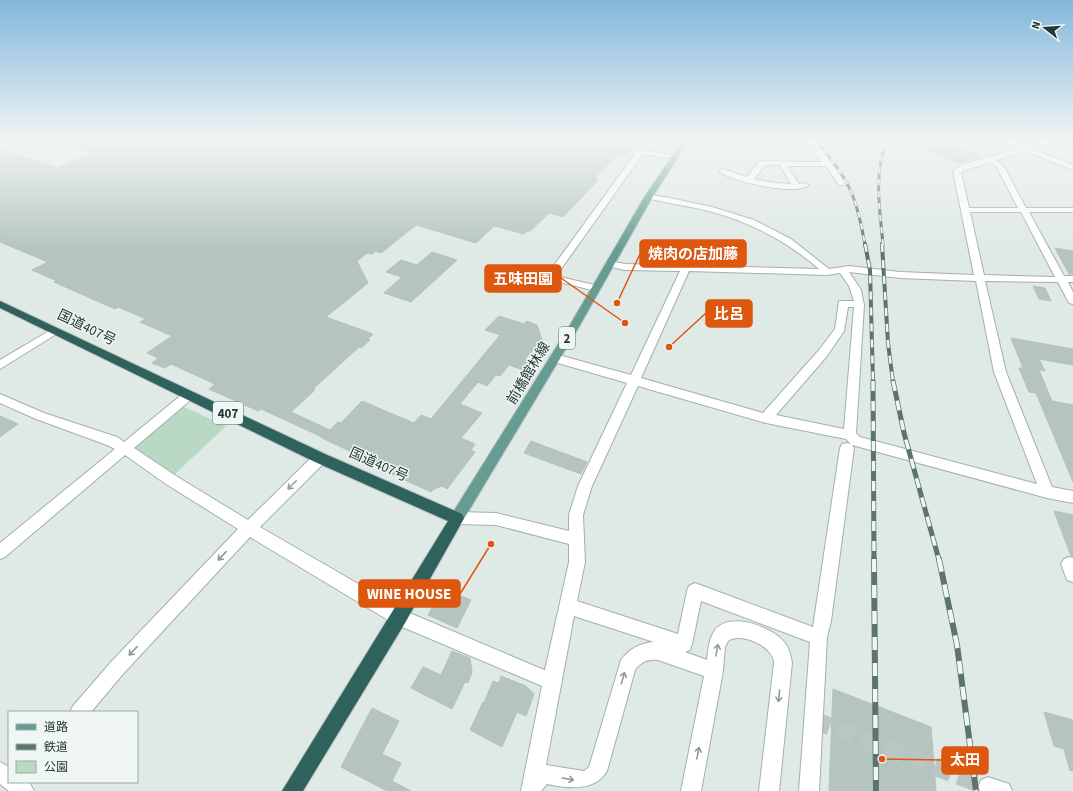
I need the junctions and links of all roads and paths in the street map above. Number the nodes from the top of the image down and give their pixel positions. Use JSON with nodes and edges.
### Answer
{"nodes":[{"id":1,"x":623,"y":177,"type":"edge"},
{"id":2,"x":661,"y":177,"type":"edge"},
{"id":3,"x":741,"y":177,"type":"edge"},
{"id":4,"x":793,"y":177,"type":"edge"},
{"id":5,"x":838,"y":177,"type":"edge"},
{"id":6,"x":959,"y":177,"type":"edge"},
{"id":7,"x":1006,"y":177,"type":"edge"},
{"id":8,"x":749,"y":179,"type":"joint"},
{"id":9,"x":842,"y":183,"type":"dead end"},
{"id":10,"x":649,"y":196,"type":"junction"},
{"id":11,"x":966,"y":210,"type":"junction"},
{"id":12,"x":1024,"y":210,"type":"junction"},
{"id":13,"x":1073,"y":210,"type":"edge"},
{"id":14,"x":610,"y":264,"type":"junction"},
{"id":15,"x":685,"y":268,"type":"junction"},
{"id":16,"x":842,"y":270,"type":"junction"},
{"id":17,"x":827,"y":272,"type":"junction"},
{"id":18,"x":981,"y":278,"type":"junction"},
{"id":19,"x":1073,"y":279,"type":"edge"},
{"id":20,"x":1062,"y":280,"type":"junction"},
{"id":21,"x":596,"y":288,"type":"junction"},
{"id":22,"x":1073,"y":301,"type":"edge"},
{"id":23,"x":0,"y":304,"type":"edge"},
{"id":24,"x":860,"y":305,"type":"junction"},
{"id":25,"x":54,"y":331,"type":"junction"},
{"id":26,"x":555,"y":358,"type":"junction"},
{"id":27,"x":0,"y":365,"type":"edge"},
{"id":28,"x":634,"y":381,"type":"junction"},
{"id":29,"x":189,"y":395,"type":"junction"},
{"id":30,"x":0,"y":398,"type":"edge"},
{"id":31,"x":766,"y":418,"type":"junction"},
{"id":32,"x":849,"y":441,"type":"junction"},
{"id":33,"x":126,"y":449,"type":"junction"},
{"id":34,"x":320,"y":458,"type":"junction"},
{"id":35,"x":1047,"y":492,"type":"junction"},
{"id":36,"x":1073,"y":497,"type":"edge"},
{"id":37,"x":457,"y":518,"type":"junction"},
{"id":38,"x":249,"y":528,"type":"junction"},
{"id":39,"x":576,"y":539,"type":"junction"},
{"id":40,"x":0,"y":552,"type":"edge"},
{"id":41,"x":1073,"y":565,"type":"edge"},
{"id":42,"x":1073,"y":575,"type":"edge"},
{"id":43,"x":568,"y":606,"type":"junction"},
{"id":44,"x":399,"y":617,"type":"junction"},
{"id":45,"x":819,"y":637,"type":"junction"},
{"id":46,"x":714,"y":671,"type":"junction"},
{"id":47,"x":552,"y":680,"type":"junction"},
{"id":48,"x":80,"y":711,"type":"edge"},
{"id":49,"x":0,"y":772,"type":"edge"},
{"id":50,"x":8,"y":778,"type":"edge"},
{"id":51,"x":534,"y":788,"type":"edge"},
{"id":52,"x":292,"y":791,"type":"edge"},
{"id":53,"x":691,"y":791,"type":"edge"},
{"id":54,"x":769,"y":791,"type":"edge"},
{"id":55,"x":809,"y":791,"type":"edge"}],
"edges":[{"from":1,"to":21,"type":"street"},
{"from":2,"to":10,"type":"main road","name":"前橋館林線","number":"2"},
{"from":3,"to":8,"type":"street"},
{"from":4,"to":8,"type":"street"},
{"from":5,"to":9,"type":"street"},
{"from":6,"to":11,"type":"street"},
{"from":7,"to":12,"type":"street"},
{"from":10,"to":14,"type":"main road","name":"前橋館林線","number":"2"},
{"from":10,"to":17,"type":"street"},
{"from":11,"to":12,"type":"street"},
{"from":11,"to":18,"type":"street"},
{"from":12,"to":13,"type":"street"},
{"from":12,"to":20,"type":"street"},
{"from":14,"to":15,"type":"street"},
{"from":14,"to":21,"type":"main road","name":"前橋館林線","number":"2"},
{"from":15,"to":17,"type":"street"},
{"from":15,"to":28,"type":"street"},
{"from":16,"to":17,"type":"street"},
{"from":16,"to":18,"type":"street"},
{"from":16,"to":24,"type":"street"},
{"from":18,"to":20,"type":"street"},
{"from":18,"to":35,"type":"street"},
{"from":19,"to":20,"type":"street"},
{"from":20,"to":22,"type":"street"},
{"from":21,"to":26,"type":"main road","name":"前橋館林線","number":"2"},
{"from":23,"to":25,"type":"highway","name":"国道407号","number":"407"},
{"from":24,"to":31,"type":"street"},
{"from":24,"to":32,"type":"street"},
{"from":25,"to":27,"type":"street"},
{"from":25,"to":29,"type":"highway","name":"国道407号","number":"407"},
{"from":26,"to":28,"type":"street"},
{"from":26,"to":37,"type":"main road","name":"前橋館林線","number":"2"},
{"from":28,"to":31,"type":"street"},
{"from":28,"to":39,"type":"street"},
{"from":29,"to":33,"type":"street"},
{"from":29,"to":34,"type":"highway","name":"国道407号","number":"407"},
{"from":30,"to":33,"type":"street"},
{"from":31,"to":32,"type":"street"},
{"from":32,"to":35,"type":"street"},
{"from":32,"to":45,"type":"street"},
{"from":33,"to":38,"type":"street"},
{"from":33,"to":40,"type":"street"},
{"from":34,"to":37,"type":"highway","name":"国道407号","number":"407"},
{"from":34,"to":38,"type":"street","one_way":true},
{"from":35,"to":36,"type":"street"},
{"from":37,"to":39,"type":"street"},
{"from":37,"to":44,"type":"highway"},
{"from":38,"to":44,"type":"street"},
{"from":38,"to":48,"type":"street","one_way":true},
{"from":39,"to":43,"type":"street"},
{"from":41,"to":42,"type":"street"},
{"from":43,"to":45,"type":"street"},
{"from":43,"to":47,"type":"street"},
{"from":44,"to":47,"type":"street"},
{"from":44,"to":52,"type":"highway"},
{"from":45,"to":55,"type":"street"},
{"from":51,"to":46,"type":"street","one_way":true},
{"from":53,"to":46,"type":"street","one_way":true},
{"from":46,"to":54,"type":"street","one_way":true},
{"from":47,"to":51,"type":"street"},
{"from":49,"to":50,"type":"street"}]}
